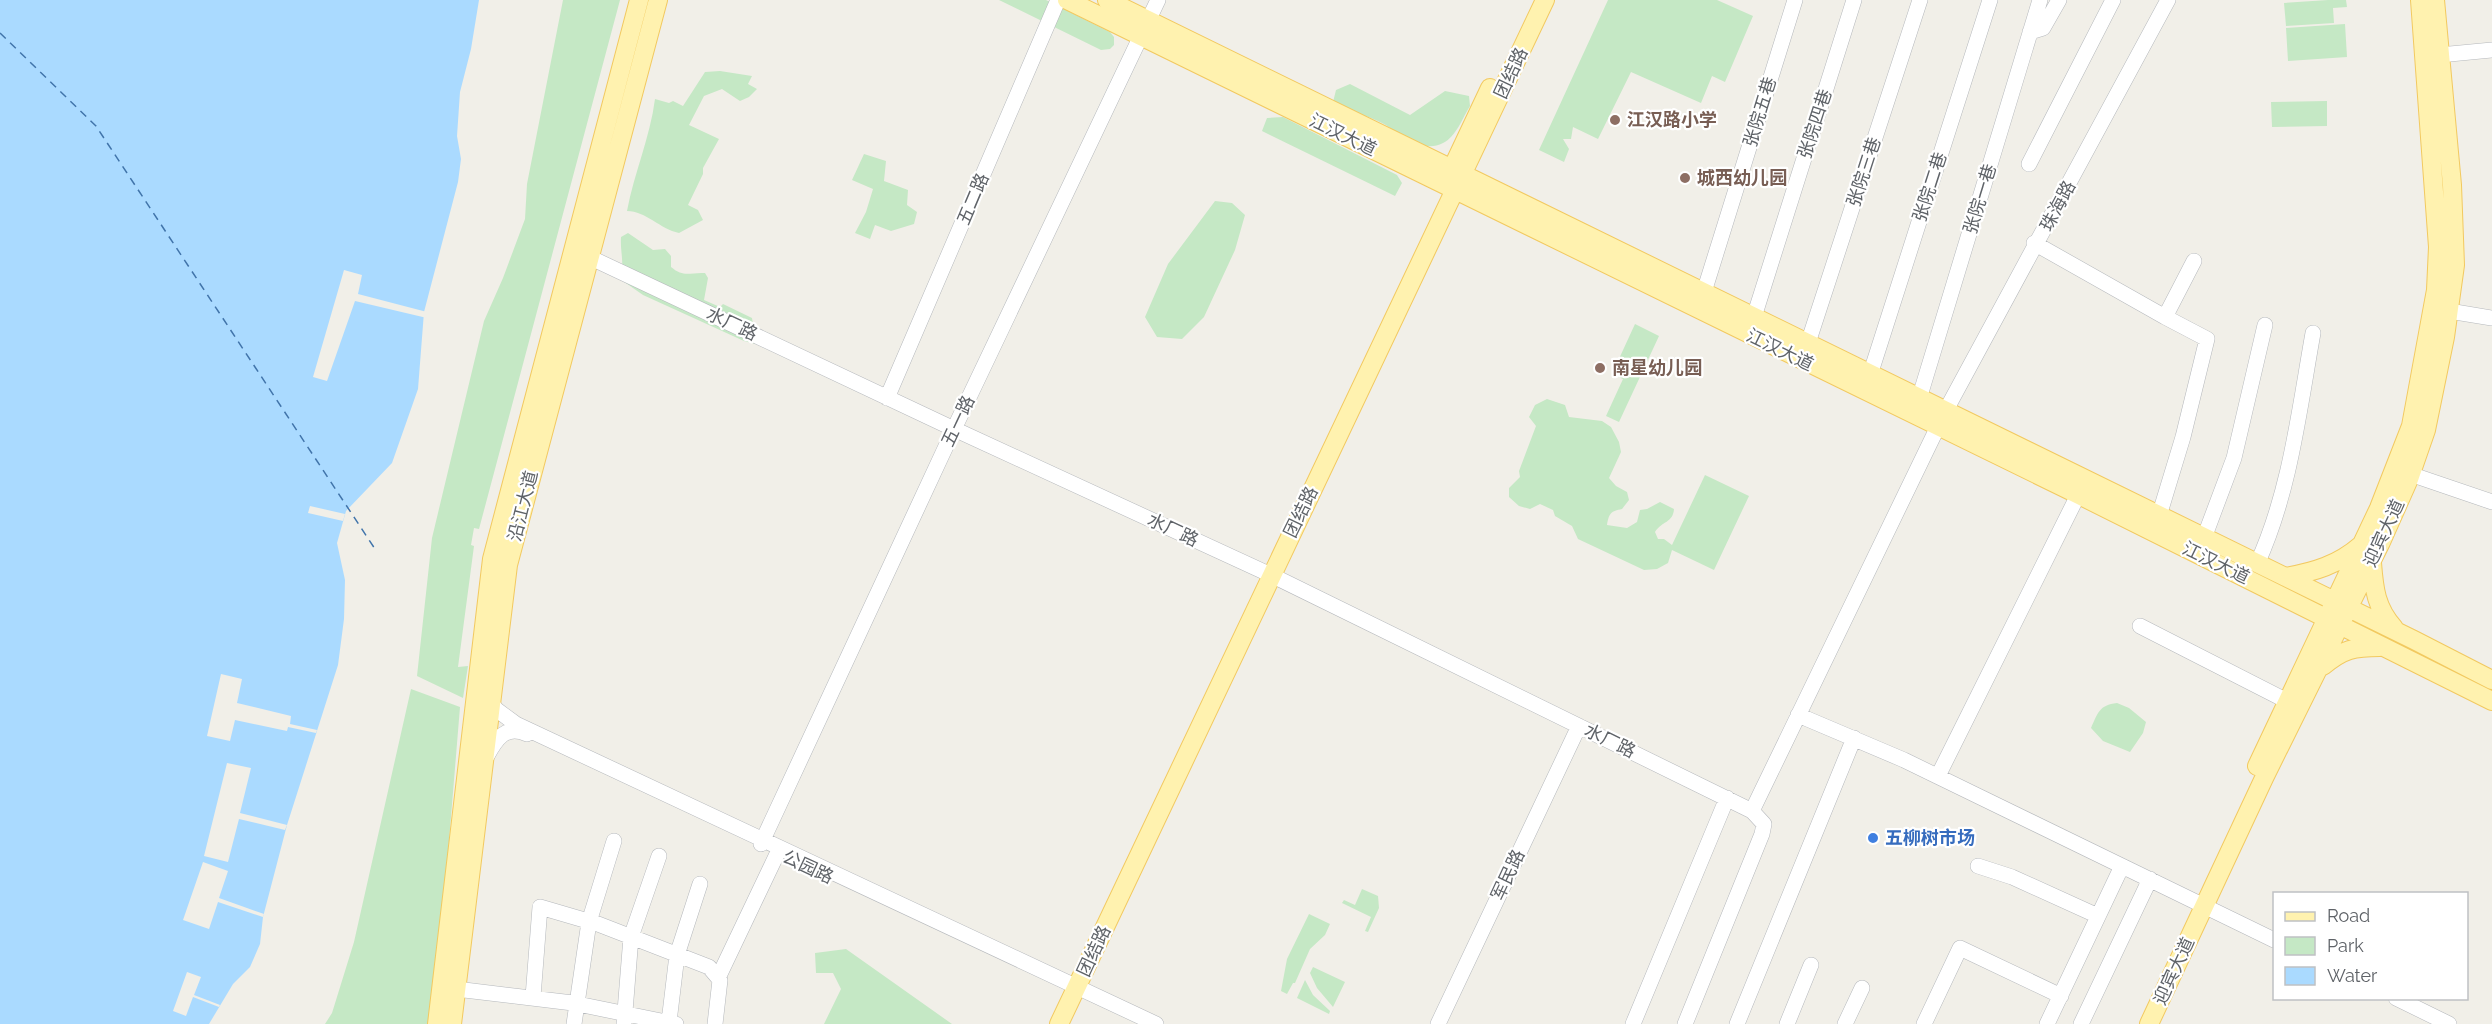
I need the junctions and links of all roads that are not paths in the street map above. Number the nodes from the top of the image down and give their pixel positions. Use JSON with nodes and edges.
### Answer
{"nodes":[{"id":1,"x":639,"y":0,"type":"edge"},
{"id":2,"x":658,"y":0,"type":"edge"},
{"id":3,"x":1058,"y":0,"type":"edge"},
{"id":4,"x":1067,"y":0,"type":"edge"},
{"id":5,"x":1107,"y":0,"type":"edge"},
{"id":6,"x":1158,"y":0,"type":"edge"},
{"id":7,"x":1533,"y":0,"type":"edge"},
{"id":8,"x":1545,"y":0,"type":"edge"},
{"id":9,"x":1796,"y":0,"type":"edge"},
{"id":10,"x":1854,"y":0,"type":"edge"},
{"id":11,"x":1920,"y":0,"type":"edge"},
{"id":12,"x":1988,"y":0,"type":"edge"},
{"id":13,"x":2038,"y":0,"type":"edge"},
{"id":14,"x":2059,"y":0,"type":"edge"},
{"id":15,"x":2113,"y":0,"type":"edge"},
{"id":16,"x":2167,"y":0,"type":"edge"},
{"id":17,"x":2420,"y":0,"type":"edge"},
{"id":18,"x":2435,"y":0,"type":"edge"},
{"id":19,"x":1145,"y":28,"type":"junction"},
{"id":20,"x":2030,"y":32,"type":"junction"},
{"id":21,"x":2492,"y":50,"type":"edge"},
{"id":22,"x":2432,"y":56,"type":"junction"},
{"id":23,"x":2029,"y":164,"type":"dead end"},
{"id":24,"x":1453,"y":179,"type":"junction"},
{"id":25,"x":2035,"y":244,"type":"junction"},
{"id":26,"x":589,"y":257,"type":"junction"},
{"id":27,"x":2194,"y":261,"type":"dead end"},
{"id":28,"x":1704,"y":292,"type":"junction"},
{"id":29,"x":2448,"y":311,"type":"junction"},
{"id":30,"x":1754,"y":317,"type":"junction"},
{"id":31,"x":2165,"y":317,"type":"junction"},
{"id":32,"x":2492,"y":318,"type":"edge"},
{"id":33,"x":2265,"y":325,"type":"dead end"},
{"id":34,"x":2313,"y":333,"type":"dead end"},
{"id":35,"x":1808,"y":344,"type":"junction"},
{"id":36,"x":1869,"y":374,"type":"junction"},
{"id":37,"x":887,"y":398,"type":"junction"},
{"id":38,"x":1918,"y":398,"type":"junction"},
{"id":39,"x":1942,"y":416,"type":"junction"},
{"id":40,"x":954,"y":429,"type":"junction"},
{"id":41,"x":2410,"y":474,"type":"junction"},
{"id":42,"x":2082,"y":487,"type":"junction"},
{"id":43,"x":2104,"y":498,"type":"junction"},
{"id":44,"x":2492,"y":502,"type":"edge"},
{"id":45,"x":2159,"y":516,"type":"junction"},
{"id":46,"x":2204,"y":538,"type":"junction"},
{"id":47,"x":2363,"y":544,"type":"junction"},
{"id":48,"x":2372,"y":561,"type":"junction"},
{"id":49,"x":2257,"y":564,"type":"junction"},
{"id":50,"x":1266,"y":573,"type":"junction"},
{"id":51,"x":2284,"y":578,"type":"junction"},
{"id":52,"x":2293,"y":601,"type":"junction"},
{"id":53,"x":2342,"y":605,"type":"junction"},
{"id":54,"x":2334,"y":622,"type":"junction"},
{"id":55,"x":2140,"y":626,"type":"dead end"},
{"id":56,"x":2397,"y":632,"type":"junction"},
{"id":57,"x":2384,"y":647,"type":"junction"},
{"id":58,"x":2312,"y":665,"type":"junction"},
{"id":59,"x":478,"y":676,"type":"junction"},
{"id":60,"x":2492,"y":681,"type":"edge"},
{"id":61,"x":2287,"y":701,"type":"junction"},
{"id":62,"x":2492,"y":701,"type":"edge"},
{"id":63,"x":491,"y":704,"type":"junction"},
{"id":64,"x":1798,"y":715,"type":"junction"},
{"id":65,"x":1579,"y":726,"type":"junction"},
{"id":66,"x":1854,"y":738,"type":"junction"},
{"id":67,"x":484,"y":762,"type":"junction"},
{"id":68,"x":1938,"y":776,"type":"junction"},
{"id":69,"x":1726,"y":798,"type":"junction"},
{"id":70,"x":1752,"y":811,"type":"junction"},
{"id":71,"x":614,"y":841,"type":"dead end"},
{"id":72,"x":762,"y":842,"type":"junction"},
{"id":73,"x":778,"y":852,"type":"junction"},
{"id":74,"x":659,"y":856,"type":"dead end"},
{"id":75,"x":1978,"y":866,"type":"dead end"},
{"id":76,"x":2122,"y":866,"type":"junction"},
{"id":77,"x":2150,"y":879,"type":"junction"},
{"id":78,"x":700,"y":884,"type":"dead end"},
{"id":79,"x":2199,"y":904,"type":"junction"},
{"id":80,"x":2098,"y":916,"type":"junction"},
{"id":81,"x":589,"y":922,"type":"junction"},
{"id":82,"x":632,"y":937,"type":"junction"},
{"id":83,"x":2273,"y":940,"type":"edge"},
{"id":84,"x":677,"y":955,"type":"junction"},
{"id":85,"x":1811,"y":965,"type":"dead end"},
{"id":86,"x":718,"y":978,"type":"junction"},
{"id":87,"x":1072,"y":987,"type":"junction"},
{"id":88,"x":1862,"y":988,"type":"dead end"},
{"id":89,"x":456,"y":989,"type":"junction"},
{"id":90,"x":2061,"y":996,"type":"junction"},
{"id":91,"x":533,"y":997,"type":"junction"},
{"id":92,"x":2398,"y":1000,"type":"edge"},
{"id":93,"x":577,"y":1004,"type":"junction"},
{"id":94,"x":624,"y":1018,"type":"edge"},
{"id":95,"x":673,"y":1023,"type":"edge"},
{"id":96,"x":437,"y":1024,"type":"edge"},
{"id":97,"x":452,"y":1024,"type":"edge"},
{"id":98,"x":574,"y":1024,"type":"edge"},
{"id":99,"x":715,"y":1024,"type":"edge"},
{"id":100,"x":1049,"y":1024,"type":"edge"},
{"id":101,"x":1059,"y":1024,"type":"edge"},
{"id":102,"x":1144,"y":1024,"type":"edge"},
{"id":103,"x":1156,"y":1024,"type":"edge"},
{"id":104,"x":1437,"y":1024,"type":"edge"},
{"id":105,"x":1633,"y":1024,"type":"edge"},
{"id":106,"x":1684,"y":1024,"type":"edge"},
{"id":107,"x":1737,"y":1024,"type":"edge"},
{"id":108,"x":1787,"y":1024,"type":"edge"},
{"id":109,"x":1845,"y":1024,"type":"edge"},
{"id":110,"x":1924,"y":1024,"type":"edge"},
{"id":111,"x":2047,"y":1024,"type":"edge"},
{"id":112,"x":2081,"y":1024,"type":"edge"},
{"id":113,"x":2138,"y":1024,"type":"edge"},
{"id":114,"x":2149,"y":1024,"type":"edge"},
{"id":115,"x":2449,"y":1024,"type":"edge"}],
"edges":[{"from":1,"to":59,"type":"main road","name":"沿江大道"},
{"from":2,"to":26,"type":"main road","name":"沿江大道"},
{"from":3,"to":37,"type":"street","name":"五二路"},
{"from":4,"to":19,"type":"main road","name":"江汉大道"},
{"from":5,"to":19,"type":"main road","name":"江汉大道"},
{"from":6,"to":19,"type":"street","name":"五一路"},
{"from":7,"to":24,"type":"main road","name":"团结路"},
{"from":8,"to":24,"type":"main road","name":"团结路"},
{"from":9,"to":28,"type":"street","name":"张院五巷"},
{"from":10,"to":30,"type":"street","name":"张院四巷"},
{"from":11,"to":35,"type":"street","name":"张院三巷"},
{"from":12,"to":36,"type":"street","name":"张院二巷"},
{"from":13,"to":20,"type":"street","name":"张院一巷"},
{"from":13,"to":38,"type":"street","name":"张院一巷"},
{"from":14,"to":20,"type":"street"},
{"from":15,"to":23,"type":"street"},
{"from":16,"to":25,"type":"street","name":"珠海路"},
{"from":17,"to":22,"type":"main road","name":"迎宾大道"},
{"from":18,"to":22,"type":"main road","name":"迎宾大道"},
{"from":19,"to":24,"type":"main road","name":"江汉大道"},
{"from":19,"to":40,"type":"street","name":"五一路"},
{"from":20,"to":38,"type":"street","name":"张院一巷"},
{"from":21,"to":22,"type":"street"},
{"from":22,"to":29,"type":"main road","name":"迎宾大道"},
{"from":22,"to":47,"type":"main road","name":"迎宾大道"},
{"from":24,"to":28,"type":"main road","name":"江汉大道"},
{"from":24,"to":39,"type":"main road","name":"江汉大道"},
{"from":24,"to":50,"type":"main road","name":"团结路"},
{"from":25,"to":31,"type":"street"},
{"from":25,"to":39,"type":"street","name":"珠海路"},
{"from":26,"to":37,"type":"street","name":"水厂路"},
{"from":26,"to":63,"type":"main road","name":"沿江大道"},
{"from":27,"to":31,"type":"street"},
{"from":28,"to":30,"type":"main road","name":"江汉大道"},
{"from":29,"to":32,"type":"street"},
{"from":29,"to":41,"type":"main road","name":"迎宾大道"},
{"from":30,"to":35,"type":"main road","name":"江汉大道"},
{"from":31,"to":45,"type":"street"},
{"from":33,"to":46,"type":"street"},
{"from":34,"to":49,"type":"street"},
{"from":35,"to":36,"type":"main road","name":"江汉大道"},
{"from":36,"to":38,"type":"main road","name":"江汉大道"},
{"from":37,"to":40,"type":"street","name":"水厂路"},
{"from":38,"to":39,"type":"main road","name":"江汉大道"},
{"from":39,"to":42,"type":"main road","name":"江汉大道"},
{"from":39,"to":64,"type":"street","name":"珠海路"},
{"from":40,"to":50,"type":"street","name":"水厂路"},
{"from":40,"to":72,"type":"street","name":"五一路"},
{"from":41,"to":44,"type":"street"},
{"from":41,"to":48,"type":"main road","name":"迎宾大道"},
{"from":42,"to":43,"type":"main road","name":"江汉大道"},
{"from":42,"to":68,"type":"street"},
{"from":43,"to":45,"type":"main road","name":"江汉大道"},
{"from":43,"to":52,"type":"main road","name":"江汉大道"},
{"from":45,"to":46,"type":"main road","name":"江汉大道"},
{"from":46,"to":49,"type":"main road","name":"江汉大道"},
{"from":47,"to":51,"type":"main road"},
{"from":47,"to":53,"type":"main road","name":"迎宾大道"},
{"from":48,"to":53,"type":"main road","name":"迎宾大道"},
{"from":48,"to":56,"type":"main road"},
{"from":49,"to":51,"type":"main road","name":"江汉大道"},
{"from":50,"to":65,"type":"street","name":"水厂路"},
{"from":50,"to":87,"type":"main road","name":"团结路"},
{"from":51,"to":53,"type":"main road","name":"江汉大道"},
{"from":52,"to":54,"type":"main road","name":"江汉大道"},
{"from":52,"to":58,"type":"main road"},
{"from":53,"to":54,"type":"main road","name":"迎宾大道"},
{"from":53,"to":56,"type":"main road","name":"江汉大道"},
{"from":54,"to":57,"type":"main road","name":"江汉大道"},
{"from":54,"to":58,"type":"main road","name":"迎宾大道"},
{"from":55,"to":61,"type":"street"},
{"from":56,"to":60,"type":"main road","name":"江汉大道"},
{"from":57,"to":58,"type":"main road"},
{"from":57,"to":62,"type":"main road","name":"江汉大道"},
{"from":58,"to":61,"type":"main road","name":"迎宾大道"},
{"from":58,"to":79,"type":"main road","name":"迎宾大道"},
{"from":59,"to":63,"type":"street"},
{"from":59,"to":96,"type":"main road","name":"沿江大道"},
{"from":61,"to":79,"type":"main road","name":"迎宾大道"},
{"from":63,"to":67,"type":"main road","name":"沿江大道"},
{"from":63,"to":72,"type":"street"},
{"from":64,"to":66,"type":"street"},
{"from":64,"to":70,"type":"street","name":"珠海路"},
{"from":65,"to":69,"type":"street","name":"水厂路"},
{"from":65,"to":104,"type":"street","name":"军民路"},
{"from":66,"to":68,"type":"street"},
{"from":66,"to":107,"type":"street"},
{"from":67,"to":72,"type":"street","name":"公园路"},
{"from":67,"to":89,"type":"main road","name":"沿江大道"},
{"from":68,"to":76,"type":"street"},
{"from":69,"to":70,"type":"street","name":"水厂路"},
{"from":69,"to":105,"type":"street"},
{"from":70,"to":106,"type":"street"},
{"from":71,"to":81,"type":"street"},
{"from":72,"to":73,"type":"street","name":"公园路"},
{"from":72,"to":87,"type":"street"},
{"from":73,"to":86,"type":"street"},
{"from":73,"to":87,"type":"street","name":"公园路"},
{"from":74,"to":82,"type":"street"},
{"from":75,"to":80,"type":"street"},
{"from":76,"to":77,"type":"street"},
{"from":76,"to":80,"type":"street"},
{"from":77,"to":79,"type":"street"},
{"from":77,"to":112,"type":"street"},
{"from":78,"to":84,"type":"street"},
{"from":79,"to":83,"type":"street"},
{"from":79,"to":113,"type":"main road","name":"迎宾大道"},
{"from":79,"to":114,"type":"main road","name":"迎宾大道"},
{"from":80,"to":90,"type":"street"},
{"from":81,"to":82,"type":"street"},
{"from":81,"to":91,"type":"street"},
{"from":81,"to":93,"type":"street"},
{"from":82,"to":84,"type":"street"},
{"from":82,"to":94,"type":"street"},
{"from":84,"to":86,"type":"street"},
{"from":84,"to":95,"type":"street"},
{"from":85,"to":108,"type":"street"},
{"from":86,"to":99,"type":"street"},
{"from":87,"to":100,"type":"main road","name":"团结路"},
{"from":87,"to":101,"type":"main road","name":"团结路"},
{"from":87,"to":102,"type":"street","name":"公园路"},
{"from":87,"to":103,"type":"street"},
{"from":88,"to":109,"type":"street"},
{"from":89,"to":91,"type":"street"},
{"from":89,"to":97,"type":"main road","name":"沿江大道"},
{"from":90,"to":110,"type":"street"},
{"from":90,"to":111,"type":"street"},
{"from":91,"to":93,"type":"street"},
{"from":92,"to":115,"type":"street"},
{"from":93,"to":94,"type":"street"},
{"from":93,"to":98,"type":"street"},
{"from":94,"to":95,"type":"street"}]}
